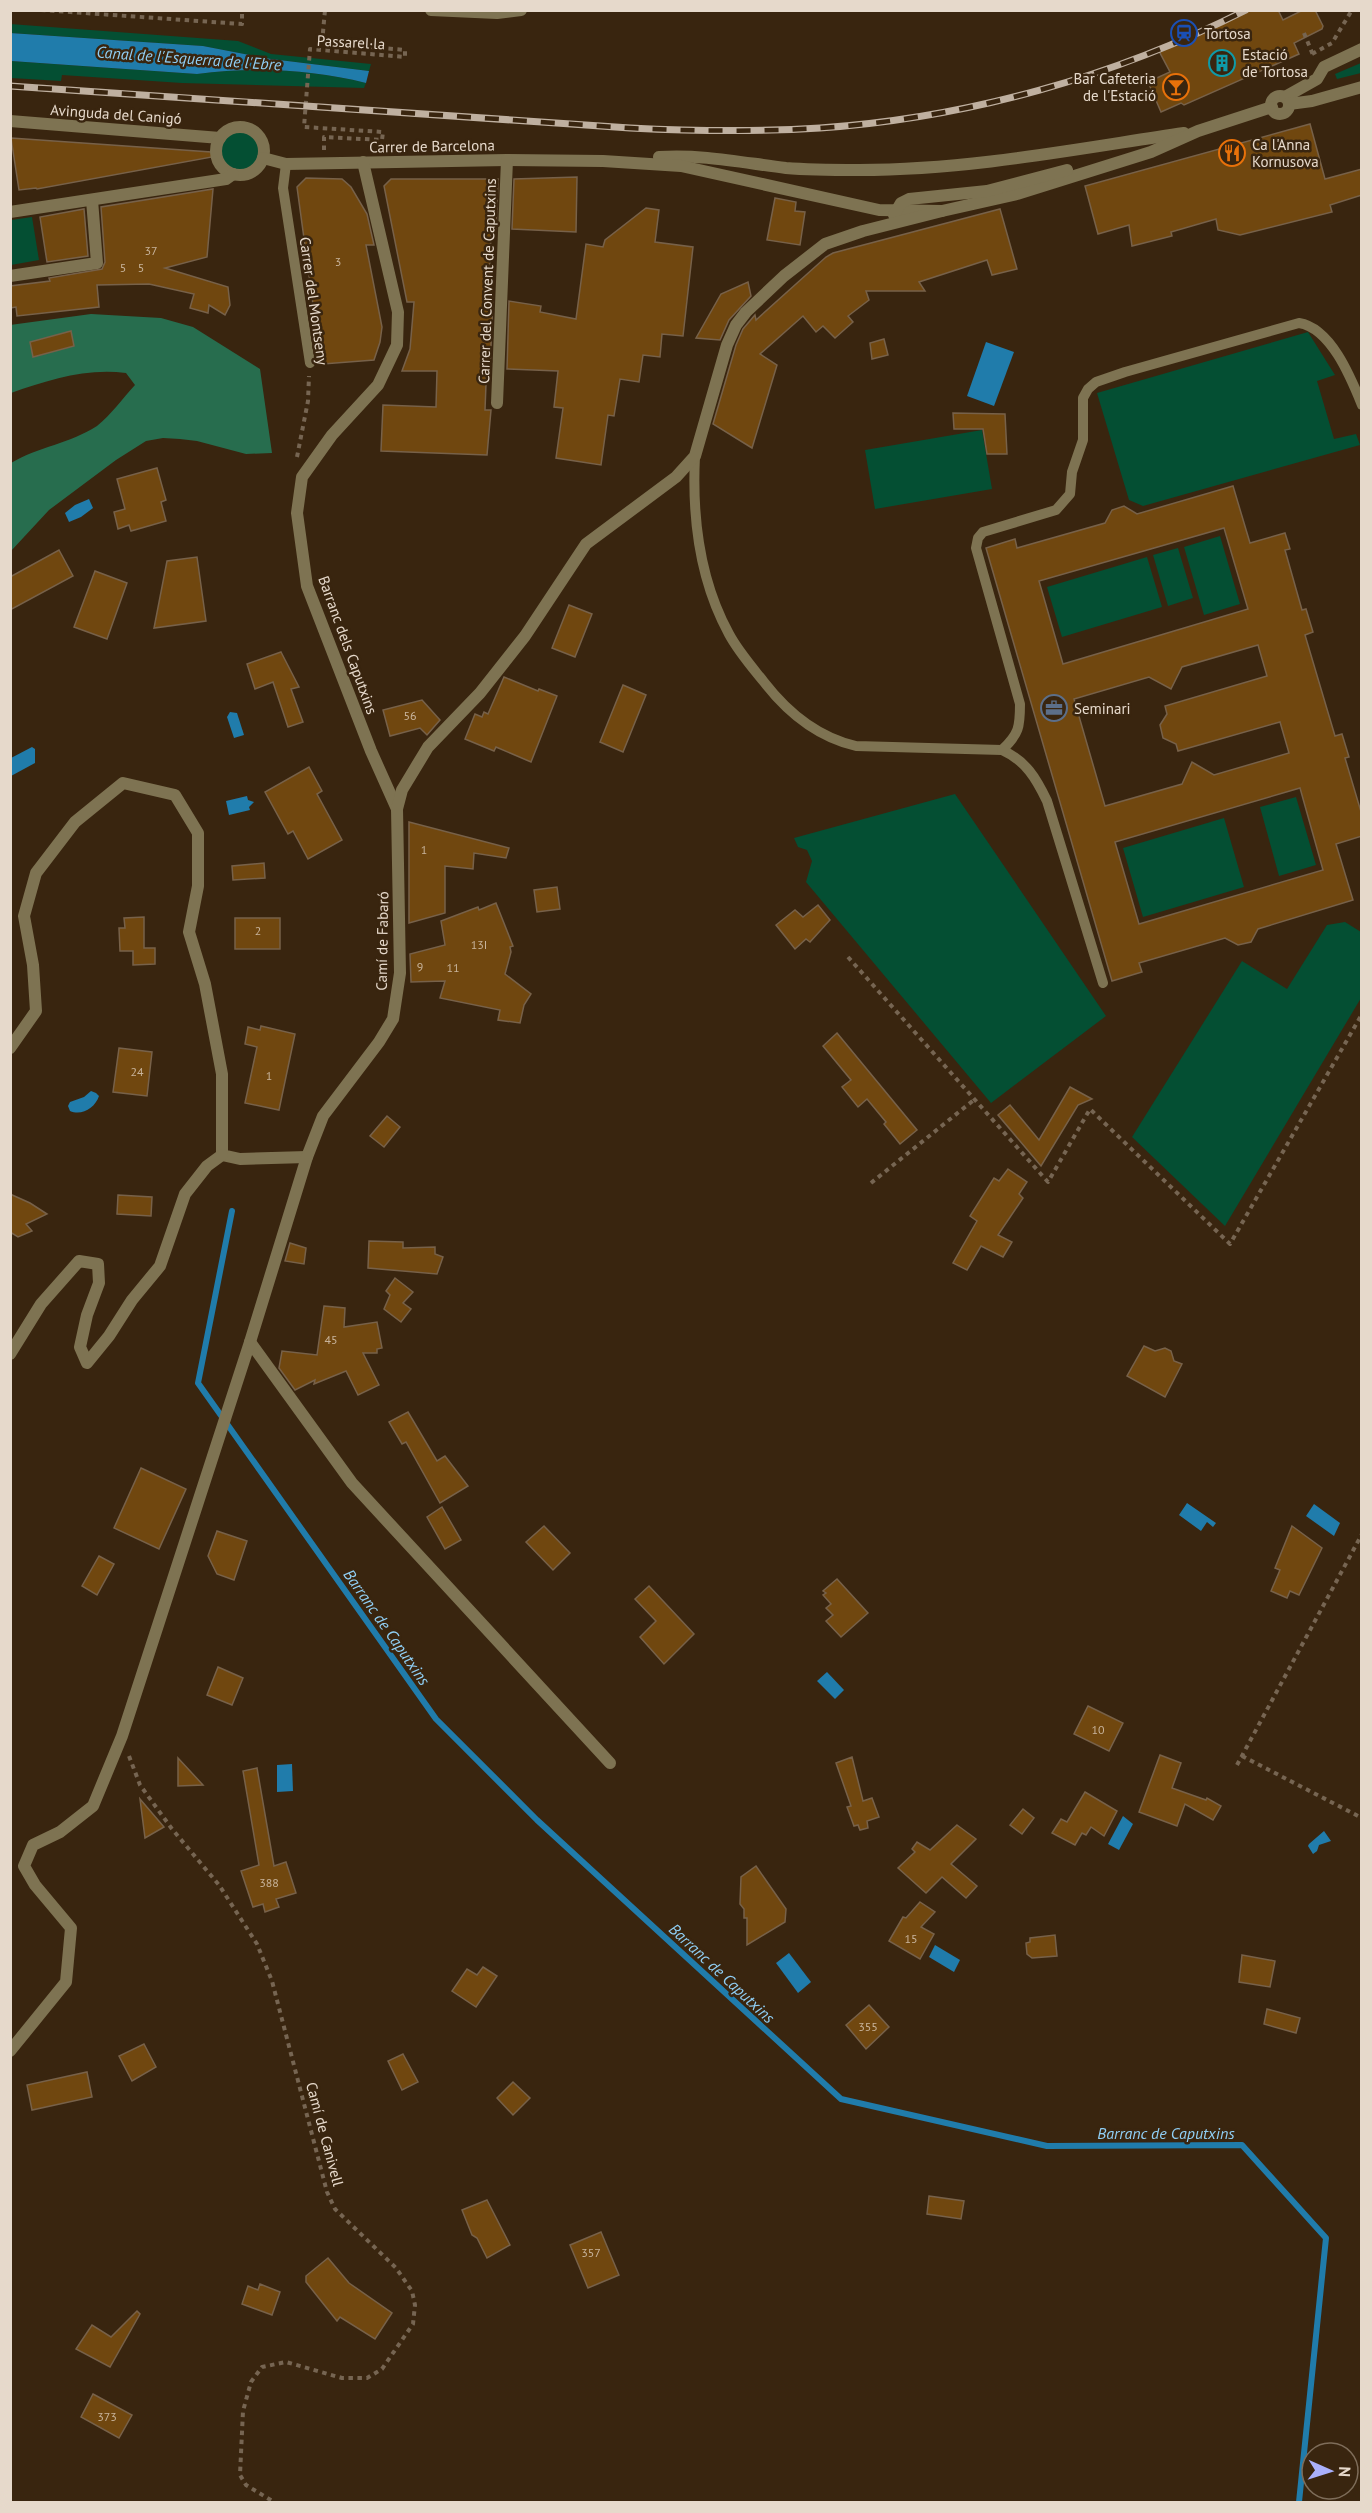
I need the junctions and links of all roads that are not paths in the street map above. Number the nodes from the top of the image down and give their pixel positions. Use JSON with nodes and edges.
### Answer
{"nodes":[{"id":1,"x":431,"y":10,"type":"edge"},
{"id":2,"x":521,"y":10,"type":"edge"},
{"id":3,"x":448,"y":11,"type":"edge"},
{"id":4,"x":1362,"y":49,"type":"edge"},
{"id":5,"x":1362,"y":89,"type":"edge"},
{"id":6,"x":1287,"y":101,"type":"junction"},
{"id":7,"x":10,"y":121,"type":"edge"},
{"id":8,"x":1198,"y":131,"type":"junction"},
{"id":9,"x":220,"y":138,"type":"junction"},
{"id":10,"x":1151,"y":138,"type":"junction"},
{"id":11,"x":263,"y":158,"type":"junction"},
{"id":12,"x":507,"y":160,"type":"junction"},
{"id":13,"x":603,"y":161,"type":"junction"},
{"id":14,"x":363,"y":162,"type":"junction"},
{"id":15,"x":286,"y":164,"type":"junction"},
{"id":16,"x":233,"y":174,"type":"junction"},
{"id":17,"x":92,"y":200,"type":"junction"},
{"id":18,"x":897,"y":210,"type":"junction"},
{"id":19,"x":942,"y":211,"type":"junction"},
{"id":20,"x":10,"y":212,"type":"edge"},
{"id":21,"x":884,"y":226,"type":"junction"},
{"id":22,"x":10,"y":276,"type":"edge"},
{"id":23,"x":310,"y":363,"type":"road end"},
{"id":24,"x":497,"y":403,"type":"dead end"},
{"id":25,"x":1362,"y":405,"type":"edge"},
{"id":26,"x":695,"y":456,"type":"junction"},
{"id":27,"x":1002,"y":750,"type":"junction"},
{"id":28,"x":397,"y":809,"type":"junction"},
{"id":29,"x":1104,"y":983,"type":"dead end"},
{"id":30,"x":10,"y":1048,"type":"edge"},
{"id":31,"x":222,"y":1155,"type":"junction"},
{"id":32,"x":307,"y":1157,"type":"junction"},
{"id":33,"x":250,"y":1342,"type":"junction"},
{"id":34,"x":10,"y":1354,"type":"edge"},
{"id":35,"x":610,"y":1762,"type":"dead end"},
{"id":36,"x":10,"y":2051,"type":"edge"}],
"edges":[{"from":1,"to":3,"type":"street"},
{"from":2,"to":3,"type":"street"},
{"from":4,"to":6,"type":"street"},
{"from":5,"to":6,"type":"street"},
{"from":6,"to":8,"type":"street"},
{"from":7,"to":9,"type":"street","name":"Avinguda del Canigó"},
{"from":8,"to":10,"type":"street"},
{"from":8,"to":19,"type":"street"},
{"from":9,"to":11,"type":"street"},
{"from":9,"to":16,"type":"street"},
{"from":10,"to":13,"type":"street"},
{"from":10,"to":18,"type":"street"},
{"from":11,"to":15,"type":"street","name":"Carrer de Barcelona"},
{"from":11,"to":16,"type":"street"},
{"from":12,"to":13,"type":"street","name":"Carrer de Barcelona"},
{"from":12,"to":14,"type":"street","name":"Carrer de Barcelona"},
{"from":12,"to":24,"type":"street","name":"Carrer del Convent de Caputxins"},
{"from":13,"to":18,"type":"street"},
{"from":14,"to":15,"type":"street","name":"Carrer de Barcelona"},
{"from":14,"to":28,"type":"street","name":"Barranc dels Caputxins"},
{"from":15,"to":23,"type":"lane","name":"Carrer del Montseny"},
{"from":16,"to":17,"type":"street"},
{"from":17,"to":20,"type":"street"},
{"from":17,"to":22,"type":"street"},
{"from":18,"to":19,"type":"street"},
{"from":18,"to":21,"type":"street"},
{"from":19,"to":21,"type":"street"},
{"from":21,"to":26,"type":"street"},
{"from":25,"to":27,"type":"lane"},
{"from":26,"to":27,"type":"lane"},
{"from":26,"to":28,"type":"street"},
{"from":27,"to":29,"type":"lane"},
{"from":28,"to":32,"type":"street","name":"Camí de Fabaró"},
{"from":30,"to":31,"type":"street"},
{"from":31,"to":32,"type":"street"},
{"from":31,"to":34,"type":"street"},
{"from":32,"to":33,"type":"street","name":"Camí de Fabaró"},
{"from":33,"to":35,"type":"street"},
{"from":33,"to":36,"type":"street","name":"Camí de Fabaró"}]}
